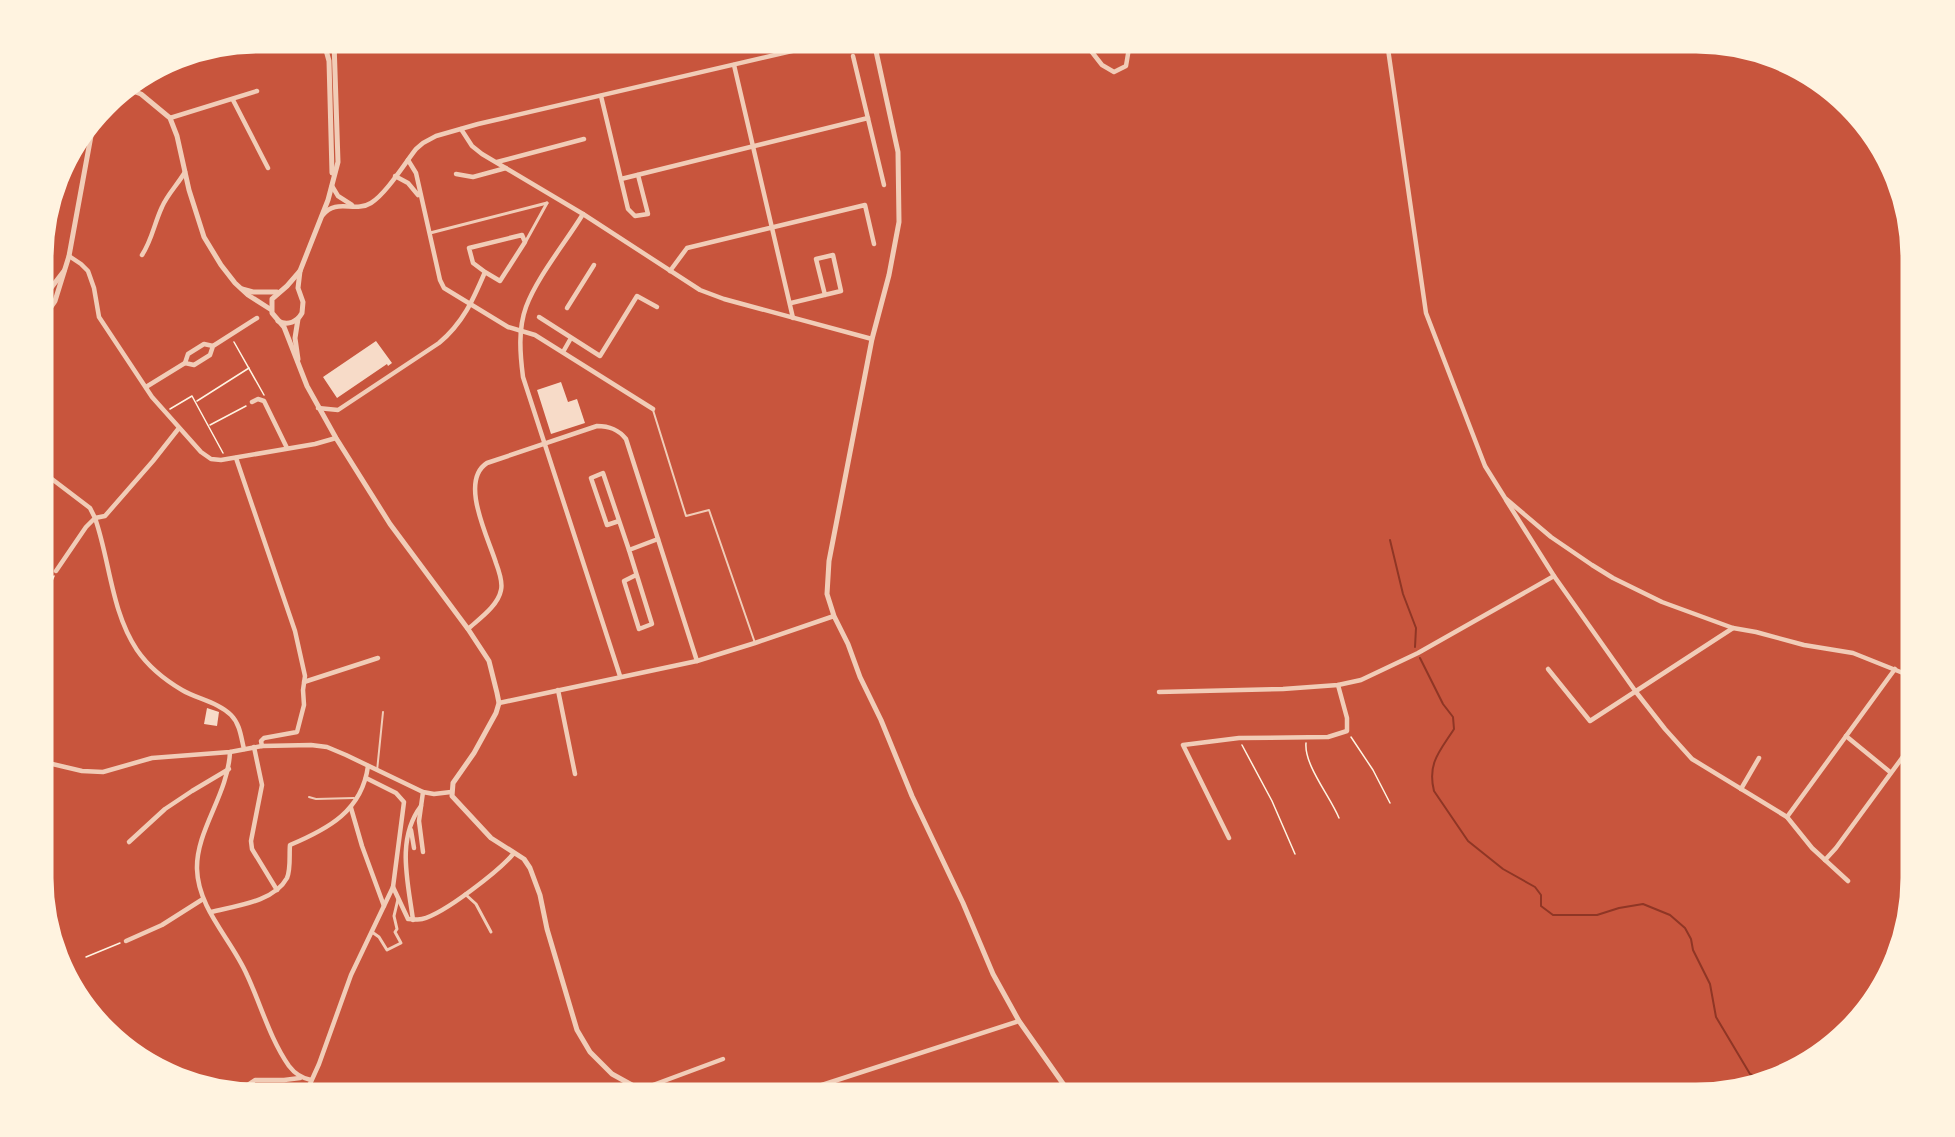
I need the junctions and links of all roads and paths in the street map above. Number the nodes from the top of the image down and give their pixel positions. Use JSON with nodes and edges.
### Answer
{"nodes":[{"id":1,"x":326,"y":52,"type":"edge"},
{"id":2,"x":334,"y":52,"type":"edge"},
{"id":3,"x":789,"y":52,"type":"edge"},
{"id":4,"x":876,"y":52,"type":"edge"},
{"id":5,"x":1092,"y":52,"type":"edge"},
{"id":6,"x":1130,"y":52,"type":"edge"},
{"id":7,"x":1388,"y":52,"type":"edge"},
{"id":8,"x":853,"y":56,"type":"dead end"},
{"id":9,"x":734,"y":65,"type":"junction"},
{"id":10,"x":257,"y":91,"type":"dead end"},
{"id":11,"x":137,"y":93,"type":"edge"},
{"id":12,"x":601,"y":96,"type":"junction"},
{"id":13,"x":232,"y":100,"type":"junction"},
{"id":14,"x":170,"y":118,"type":"junction"},
{"id":15,"x":868,"y":118,"type":"junction"},
{"id":16,"x":461,"y":129,"type":"junction"},
{"id":17,"x":584,"y":139,"type":"dead end"},
{"id":18,"x":90,"y":140,"type":"edge"},
{"id":19,"x":753,"y":148,"type":"junction"},
{"id":20,"x":408,"y":160,"type":"junction"},
{"id":21,"x":497,"y":162,"type":"junction"},
{"id":22,"x":268,"y":168,"type":"dead end"},
{"id":23,"x":506,"y":168,"type":"junction"},
{"id":24,"x":185,"y":172,"type":"junction"},
{"id":25,"x":456,"y":174,"type":"dead end"},
{"id":26,"x":638,"y":174,"type":"junction"},
{"id":27,"x":395,"y":176,"type":"junction"},
{"id":28,"x":621,"y":179,"type":"junction"},
{"id":29,"x":332,"y":183,"type":"junction"},
{"id":30,"x":884,"y":185,"type":"dead end"},
{"id":31,"x":176,"y":187,"type":"junction"},
{"id":32,"x":189,"y":190,"type":"junction"},
{"id":33,"x":420,"y":198,"type":"junction"},
{"id":34,"x":355,"y":206,"type":"junction"},
{"id":35,"x":583,"y":214,"type":"junction"},
{"id":36,"x":321,"y":218,"type":"junction"},
{"id":37,"x":773,"y":227,"type":"junction"},
{"id":38,"x":429,"y":233,"type":"junction"},
{"id":39,"x":525,"y":242,"type":"junction"},
{"id":40,"x":874,"y":244,"type":"dead end"},
{"id":41,"x":70,"y":253,"type":"junction"},
{"id":42,"x":142,"y":255,"type":"dead end"},
{"id":43,"x":594,"y":265,"type":"dead end"},
{"id":44,"x":65,"y":270,"type":"junction"},
{"id":45,"x":300,"y":271,"type":"junction"},
{"id":46,"x":670,"y":271,"type":"junction"},
{"id":47,"x":485,"y":272,"type":"junction"},
{"id":48,"x":52,"y":287,"type":"edge"},
{"id":49,"x":239,"y":288,"type":"junction"},
{"id":50,"x":280,"y":292,"type":"junction"},
{"id":51,"x":825,"y":295,"type":"junction"},
{"id":52,"x":300,"y":297,"type":"junction"},
{"id":53,"x":791,"y":303,"type":"junction"},
{"id":54,"x":471,"y":304,"type":"junction"},
{"id":55,"x":52,"y":305,"type":"edge"},
{"id":56,"x":657,"y":307,"type":"dead end"},
{"id":57,"x":567,"y":308,"type":"dead end"},
{"id":58,"x":270,"y":309,"type":"junction"},
{"id":59,"x":539,"y":317,"type":"dead end"},
{"id":60,"x":257,"y":318,"type":"dead end"},
{"id":61,"x":793,"y":318,"type":"junction"},
{"id":62,"x":298,"y":319,"type":"junction"},
{"id":63,"x":277,"y":320,"type":"junction"},
{"id":64,"x":521,"y":331,"type":"junction"},
{"id":65,"x":230,"y":336,"type":"junction"},
{"id":66,"x":571,"y":338,"type":"junction"},
{"id":67,"x":872,"y":339,"type":"junction"},
{"id":68,"x":213,"y":346,"type":"junction"},
{"id":69,"x":563,"y":352,"type":"junction"},
{"id":70,"x":185,"y":363,"type":"junction"},
{"id":71,"x":249,"y":368,"type":"junction"},
{"id":72,"x":302,"y":375,"type":"junction"},
{"id":73,"x":146,"y":387,"type":"junction"},
{"id":74,"x":264,"y":401,"type":"junction"},
{"id":75,"x":196,"y":402,"type":"junction"},
{"id":76,"x":252,"y":402,"type":"joint"},
{"id":77,"x":318,"y":408,"type":"junction"},
{"id":78,"x":653,"y":409,"type":"joint"},
{"id":79,"x":165,"y":412,"type":"junction"},
{"id":80,"x":209,"y":425,"type":"junction"},
{"id":81,"x":179,"y":428,"type":"junction"},
{"id":82,"x":336,"y":438,"type":"junction"},
{"id":83,"x":544,"y":444,"type":"junction"},
{"id":84,"x":287,"y":448,"type":"junction"},
{"id":85,"x":236,"y":458,"type":"junction"},
{"id":86,"x":226,"y":459,"type":"junction"},
{"id":87,"x":52,"y":479,"type":"edge"},
{"id":88,"x":1505,"y":498,"type":"junction"},
{"id":89,"x":95,"y":518,"type":"junction"},
{"id":90,"x":619,"y":521,"type":"junction"},
{"id":91,"x":658,"y":539,"type":"junction"},
{"id":92,"x":629,"y":550,"type":"junction"},
{"id":93,"x":56,"y":571,"type":"joint"},
{"id":94,"x":636,"y":575,"type":"junction"},
{"id":95,"x":1554,"y":576,"type":"junction"},
{"id":96,"x":52,"y":582,"type":"edge"},
{"id":97,"x":834,"y":616,"type":"junction"},
{"id":98,"x":1733,"y":628,"type":"junction"},
{"id":99,"x":468,"y":629,"type":"junction"},
{"id":100,"x":755,"y":643,"type":"junction"},
{"id":101,"x":378,"y":658,"type":"dead end"},
{"id":102,"x":697,"y":661,"type":"junction"},
{"id":103,"x":1548,"y":669,"type":"dead end"},
{"id":104,"x":1895,"y":669,"type":"junction"},
{"id":105,"x":1902,"y":672,"type":"edge"},
{"id":106,"x":620,"y":676,"type":"junction"},
{"id":107,"x":304,"y":682,"type":"junction"},
{"id":108,"x":1338,"y":686,"type":"junction"},
{"id":109,"x":558,"y":690,"type":"junction"},
{"id":110,"x":1159,"y":692,"type":"dead end"},
{"id":111,"x":1636,"y":692,"type":"junction"},
{"id":112,"x":499,"y":703,"type":"junction"},
{"id":113,"x":382,"y":712,"type":"dead end"},
{"id":114,"x":1347,"y":731,"type":"junction"},
{"id":115,"x":1846,"y":736,"type":"junction"},
{"id":116,"x":1239,"y":738,"type":"junction"},
{"id":117,"x":1308,"y":738,"type":"junction"},
{"id":118,"x":262,"y":746,"type":"junction"},
{"id":119,"x":254,"y":747,"type":"junction"},
{"id":120,"x":244,"y":749,"type":"junction"},
{"id":121,"x":230,"y":752,"type":"junction"},
{"id":122,"x":1902,"y":756,"type":"edge"},
{"id":123,"x":1760,"y":758,"type":"dead end"},
{"id":124,"x":52,"y":764,"type":"edge"},
{"id":125,"x":368,"y":766,"type":"junction"},
{"id":126,"x":229,"y":769,"type":"junction"},
{"id":127,"x":377,"y":771,"type":"junction"},
{"id":128,"x":1890,"y":772,"type":"junction"},
{"id":129,"x":575,"y":774,"type":"dead end"},
{"id":130,"x":366,"y":778,"type":"junction"},
{"id":131,"x":1741,"y":789,"type":"junction"},
{"id":132,"x":423,"y":792,"type":"junction"},
{"id":133,"x":451,"y":792,"type":"junction"},
{"id":134,"x":309,"y":797,"type":"dead end"},
{"id":135,"x":357,"y":798,"type":"junction"},
{"id":136,"x":1390,"y":803,"type":"dead end"},
{"id":137,"x":421,"y":806,"type":"junction"},
{"id":138,"x":351,"y":808,"type":"junction"},
{"id":139,"x":1339,"y":818,"type":"dead end"},
{"id":140,"x":1787,"y":818,"type":"junction"},
{"id":141,"x":411,"y":826,"type":"junction"},
{"id":142,"x":1229,"y":838,"type":"dead end"},
{"id":143,"x":129,"y":842,"type":"dead end"},
{"id":144,"x":414,"y":848,"type":"dead end"},
{"id":145,"x":423,"y":852,"type":"dead end"},
{"id":146,"x":514,"y":853,"type":"junction"},
{"id":147,"x":1295,"y":854,"type":"dead end"},
{"id":148,"x":1825,"y":860,"type":"junction"},
{"id":149,"x":1848,"y":881,"type":"dead end"},
{"id":150,"x":393,"y":887,"type":"junction"},
{"id":151,"x":277,"y":890,"type":"junction"},
{"id":152,"x":465,"y":894,"type":"junction"},
{"id":153,"x":399,"y":898,"type":"junction"},
{"id":154,"x":203,"y":899,"type":"junction"},
{"id":155,"x":384,"y":906,"type":"junction"},
{"id":156,"x":211,"y":912,"type":"junction"},
{"id":157,"x":414,"y":920,"type":"junction"},
{"id":158,"x":372,"y":932,"type":"junction"},
{"id":159,"x":490,"y":932,"type":"dead end"},
{"id":160,"x":126,"y":941,"type":"joint"},
{"id":161,"x":86,"y":957,"type":"dead end"},
{"id":162,"x":1019,"y":1021,"type":"junction"},
{"id":163,"x":723,"y":1059,"type":"dead end"},
{"id":164,"x":300,"y":1078,"type":"junction"},
{"id":165,"x":311,"y":1080,"type":"junction"},
{"id":166,"x":250,"y":1084,"type":"edge"},
{"id":167,"x":309,"y":1084,"type":"edge"},
{"id":168,"x":632,"y":1084,"type":"edge"},
{"id":169,"x":653,"y":1084,"type":"edge"},
{"id":170,"x":825,"y":1084,"type":"edge"},
{"id":171,"x":1062,"y":1084,"type":"edge"}],
"edges":[{"from":1,"to":29,"type":"street"},
{"from":2,"to":29,"type":"street"},
{"from":3,"to":9,"type":"street"},
{"from":4,"to":67,"type":"street"},
{"from":5,"to":6,"type":"street"},
{"from":7,"to":88,"type":"street"},
{"from":8,"to":15,"type":"street"},
{"from":9,"to":12,"type":"street"},
{"from":9,"to":19,"type":"street"},
{"from":10,"to":13,"type":"street"},
{"from":11,"to":14,"type":"street"},
{"from":12,"to":16,"type":"street"},
{"from":12,"to":28,"type":"street"},
{"from":13,"to":14,"type":"street"},
{"from":13,"to":22,"type":"street"},
{"from":14,"to":24,"type":"street"},
{"from":15,"to":19,"type":"street"},
{"from":15,"to":30,"type":"street"},
{"from":16,"to":20,"type":"street"},
{"from":16,"to":21,"type":"street"},
{"from":17,"to":21,"type":"street"},
{"from":18,"to":41,"type":"street"},
{"from":19,"to":26,"type":"street"},
{"from":19,"to":37,"type":"street"},
{"from":20,"to":27,"type":"street"},
{"from":20,"to":33,"type":"street"},
{"from":21,"to":23,"type":"street"},
{"from":23,"to":25,"type":"street"},
{"from":23,"to":35,"type":"street"},
{"from":24,"to":31,"type":"street"},
{"from":24,"to":32,"type":"street"},
{"from":26,"to":28,"type":"street"},
{"from":26,"to":28,"type":"street"},
{"from":27,"to":33,"type":"street"},
{"from":27,"to":34,"type":"street"},
{"from":29,"to":34,"type":"street"},
{"from":29,"to":36,"type":"street"},
{"from":31,"to":32,"type":"street"},
{"from":31,"to":42,"type":"street"},
{"from":32,"to":49,"type":"street"},
{"from":33,"to":38,"type":"street"},
{"from":34,"to":36,"type":"street"},
{"from":35,"to":46,"type":"street"},
{"from":35,"to":64,"type":"street"},
{"from":36,"to":45,"type":"street"},
{"from":37,"to":40,"type":"street"},
{"from":37,"to":46,"type":"street"},
{"from":37,"to":53,"type":"street"},
{"from":38,"to":39,"type":"street"},
{"from":38,"to":54,"type":"street"},
{"from":39,"to":47,"type":"street"},
{"from":39,"to":47,"type":"street"},
{"from":41,"to":44,"type":"street"},
{"from":41,"to":73,"type":"street"},
{"from":43,"to":57,"type":"street"},
{"from":44,"to":48,"type":"street"},
{"from":44,"to":55,"type":"street"},
{"from":45,"to":50,"type":"street"},
{"from":45,"to":52,"type":"street"},
{"from":46,"to":61,"type":"street"},
{"from":47,"to":54,"type":"street"},
{"from":49,"to":50,"type":"street"},
{"from":49,"to":58,"type":"street"},
{"from":50,"to":52,"type":"street"},
{"from":50,"to":58,"type":"street"},
{"from":51,"to":51,"type":"street"},
{"from":51,"to":53,"type":"street"},
{"from":52,"to":62,"type":"street"},
{"from":53,"to":61,"type":"street"},
{"from":54,"to":64,"type":"street"},
{"from":54,"to":77,"type":"street"},
{"from":56,"to":66,"type":"street"},
{"from":58,"to":63,"type":"street"},
{"from":59,"to":66,"type":"street"},
{"from":60,"to":65,"type":"street"},
{"from":61,"to":67,"type":"street"},
{"from":62,"to":63,"type":"street"},
{"from":62,"to":72,"type":"street"},
{"from":63,"to":72,"type":"street"},
{"from":64,"to":69,"type":"street"},
{"from":64,"to":83,"type":"street"},
{"from":65,"to":68,"type":"street"},
{"from":65,"to":71,"type":"path"},
{"from":66,"to":69,"type":"street"},
{"from":67,"to":97,"type":"street"},
{"from":68,"to":70,"type":"street"},
{"from":68,"to":70,"type":"street"},
{"from":69,"to":78,"type":"street"},
{"from":70,"to":73,"type":"street"},
{"from":71,"to":74,"type":"path"},
{"from":71,"to":75,"type":"path"},
{"from":72,"to":77,"type":"street"},
{"from":73,"to":79,"type":"street"},
{"from":74,"to":76,"type":"street"},
{"from":74,"to":84,"type":"street"},
{"from":75,"to":79,"type":"path"},
{"from":75,"to":80,"type":"path"},
{"from":76,"to":80,"type":"path"},
{"from":77,"to":82,"type":"street"},
{"from":78,"to":100,"type":"lane"},
{"from":79,"to":81,"type":"street"},
{"from":80,"to":86,"type":"path"},
{"from":81,"to":86,"type":"street"},
{"from":81,"to":89,"type":"street"},
{"from":82,"to":84,"type":"street"},
{"from":82,"to":99,"type":"street"},
{"from":83,"to":91,"type":"street"},
{"from":83,"to":99,"type":"street"},
{"from":83,"to":106,"type":"street"},
{"from":84,"to":85,"type":"street"},
{"from":85,"to":86,"type":"street"},
{"from":85,"to":107,"type":"street"},
{"from":87,"to":89,"type":"street"},
{"from":88,"to":95,"type":"street"},
{"from":88,"to":98,"type":"street"},
{"from":89,"to":93,"type":"street"},
{"from":89,"to":120,"type":"street"},
{"from":90,"to":90,"type":"street"},
{"from":90,"to":92,"type":"street"},
{"from":91,"to":92,"type":"street"},
{"from":91,"to":102,"type":"street"},
{"from":92,"to":94,"type":"street"},
{"from":93,"to":96,"type":"path"},
{"from":94,"to":94,"type":"street"},
{"from":95,"to":108,"type":"street"},
{"from":95,"to":111,"type":"street"},
{"from":97,"to":100,"type":"street"},
{"from":97,"to":162,"type":"street"},
{"from":98,"to":104,"type":"street"},
{"from":98,"to":111,"type":"street"},
{"from":99,"to":112,"type":"street"},
{"from":100,"to":102,"type":"street"},
{"from":101,"to":107,"type":"street"},
{"from":102,"to":106,"type":"street"},
{"from":103,"to":111,"type":"street"},
{"from":104,"to":105,"type":"street"},
{"from":104,"to":115,"type":"street"},
{"from":106,"to":109,"type":"street"},
{"from":107,"to":118,"type":"street"},
{"from":108,"to":110,"type":"street"},
{"from":108,"to":114,"type":"street"},
{"from":109,"to":112,"type":"street"},
{"from":109,"to":129,"type":"street"},
{"from":111,"to":131,"type":"street"},
{"from":112,"to":133,"type":"street"},
{"from":113,"to":127,"type":"lane"},
{"from":114,"to":117,"type":"street"},
{"from":114,"to":136,"type":"path"},
{"from":115,"to":128,"type":"street"},
{"from":115,"to":140,"type":"street"},
{"from":116,"to":117,"type":"street"},
{"from":116,"to":142,"type":"street"},
{"from":116,"to":147,"type":"path"},
{"from":117,"to":139,"type":"path"},
{"from":118,"to":119,"type":"street"},
{"from":118,"to":125,"type":"street"},
{"from":119,"to":120,"type":"street"},
{"from":119,"to":151,"type":"street"},
{"from":120,"to":121,"type":"street"},
{"from":121,"to":124,"type":"street"},
{"from":121,"to":126,"type":"street"},
{"from":122,"to":128,"type":"street"},
{"from":123,"to":131,"type":"street"},
{"from":125,"to":127,"type":"street"},
{"from":125,"to":130,"type":"street"},
{"from":126,"to":143,"type":"street"},
{"from":126,"to":154,"type":"street"},
{"from":127,"to":132,"type":"street"},
{"from":128,"to":148,"type":"street"},
{"from":130,"to":135,"type":"street"},
{"from":130,"to":150,"type":"street"},
{"from":131,"to":140,"type":"street"},
{"from":132,"to":133,"type":"street"},
{"from":132,"to":137,"type":"street"},
{"from":133,"to":146,"type":"street"},
{"from":134,"to":135,"type":"lane"},
{"from":135,"to":138,"type":"street"},
{"from":137,"to":141,"type":"street"},
{"from":137,"to":145,"type":"street"},
{"from":138,"to":151,"type":"street"},
{"from":138,"to":155,"type":"street"},
{"from":140,"to":148,"type":"street"},
{"from":141,"to":144,"type":"street"},
{"from":141,"to":157,"type":"street"},
{"from":146,"to":152,"type":"street"},
{"from":146,"to":168,"type":"street"},
{"from":148,"to":149,"type":"street"},
{"from":150,"to":153,"type":"street"},
{"from":150,"to":155,"type":"street"},
{"from":151,"to":156,"type":"street"},
{"from":152,"to":157,"type":"street"},
{"from":152,"to":159,"type":"street"},
{"from":153,"to":157,"type":"street"},
{"from":153,"to":158,"type":"street"},
{"from":154,"to":156,"type":"street"},
{"from":154,"to":160,"type":"street"},
{"from":155,"to":158,"type":"street"},
{"from":156,"to":164,"type":"street"},
{"from":158,"to":165,"type":"street"},
{"from":160,"to":161,"type":"path"},
{"from":162,"to":170,"type":"street"},
{"from":162,"to":171,"type":"street"},
{"from":163,"to":169,"type":"street"},
{"from":164,"to":165,"type":"street"},
{"from":164,"to":166,"type":"street"},
{"from":165,"to":167,"type":"street"}]}
